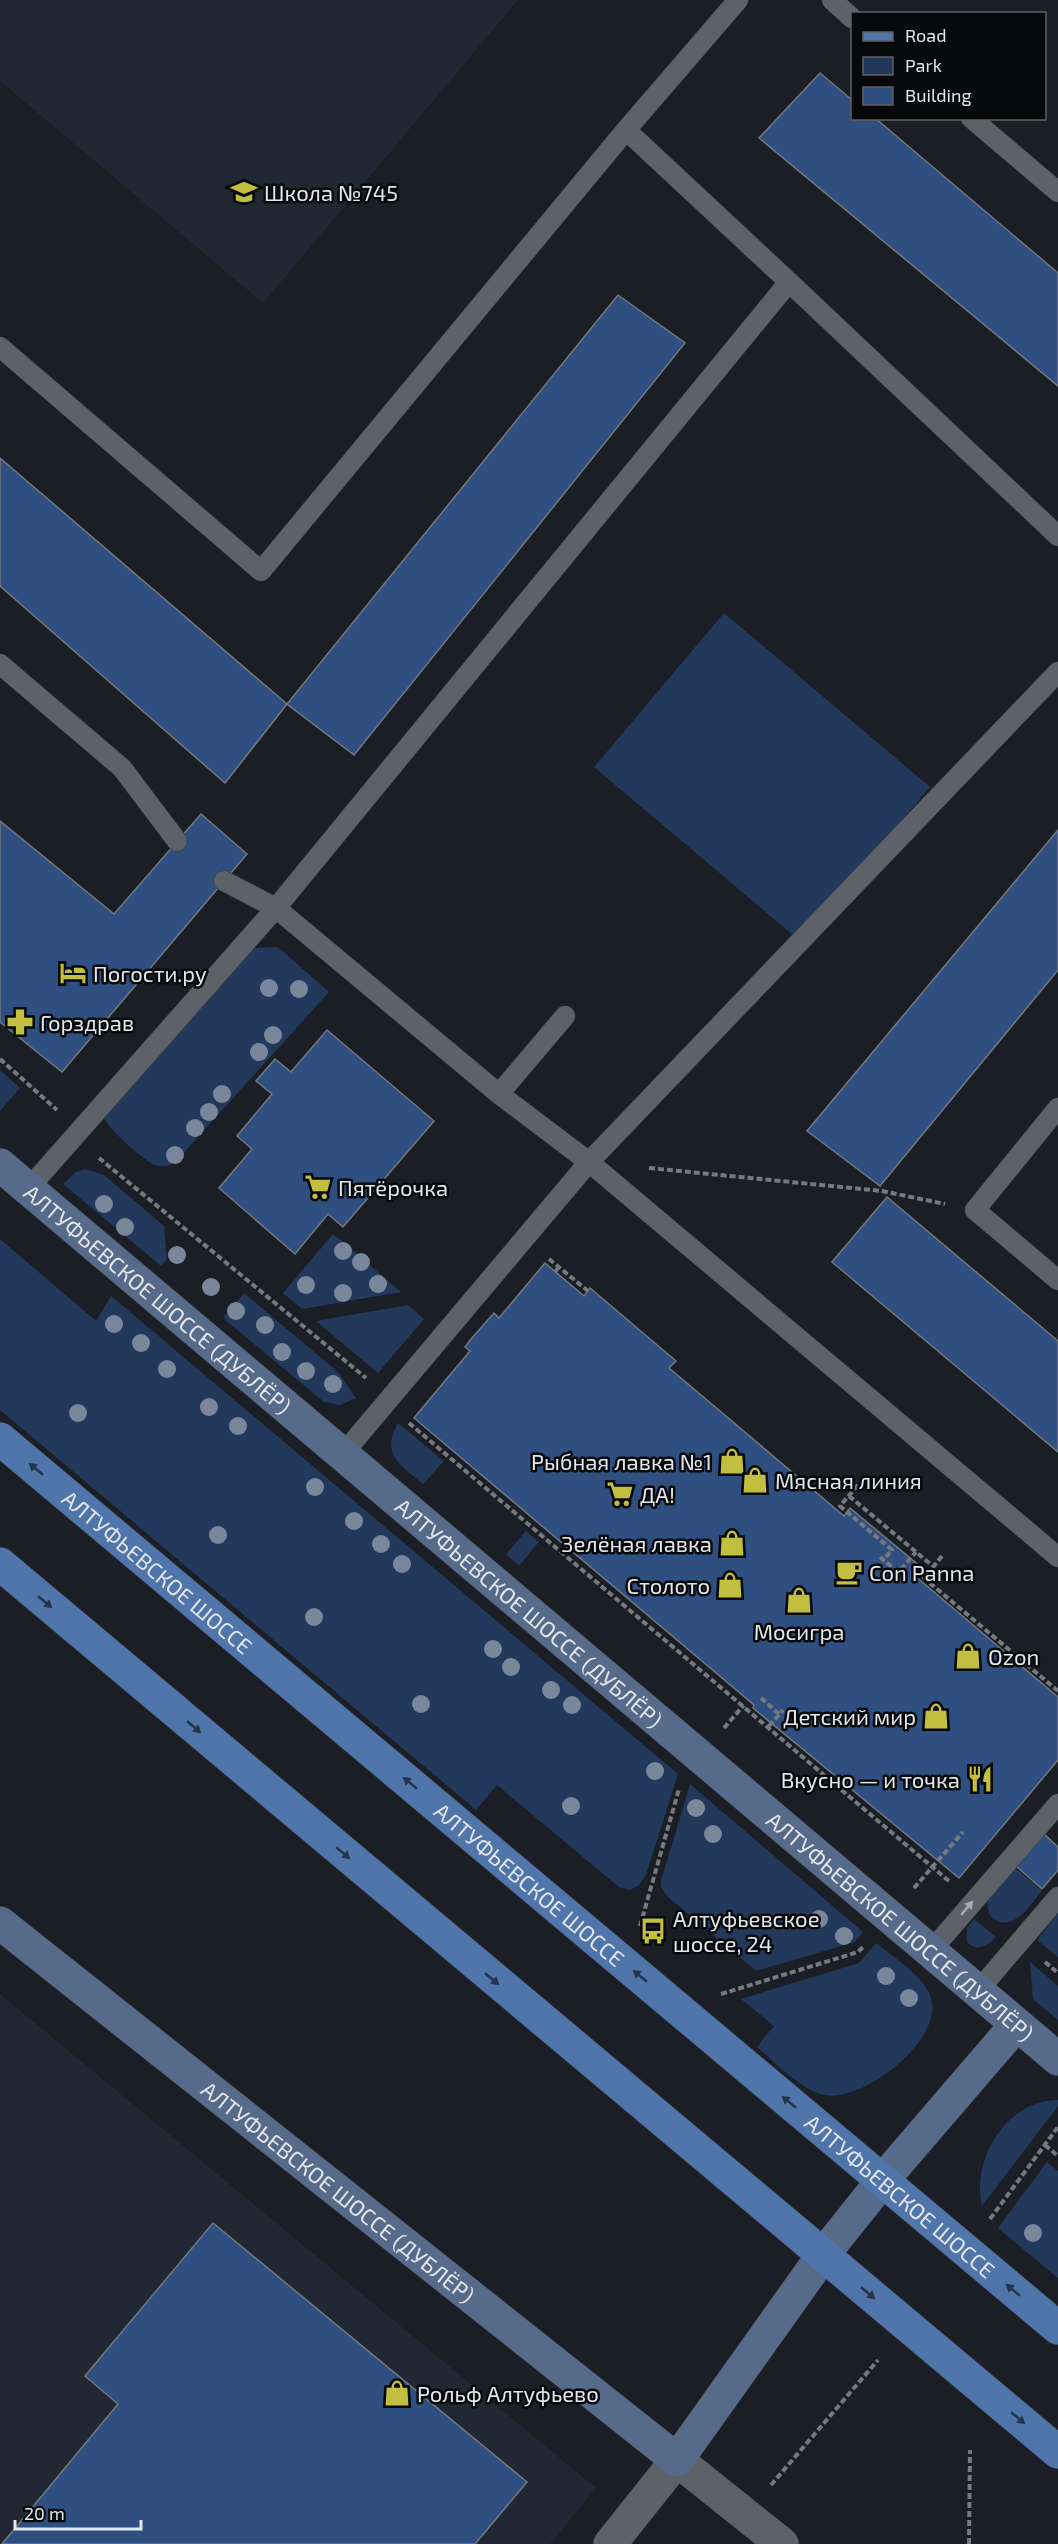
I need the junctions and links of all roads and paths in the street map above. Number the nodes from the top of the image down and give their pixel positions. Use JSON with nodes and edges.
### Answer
{"nodes":[{"id":1,"x":738,"y":0,"type":"edge"},
{"id":2,"x":832,"y":0,"type":"edge"},
{"id":3,"x":851,"y":17,"type":"edge"},
{"id":4,"x":973,"y":120,"type":"edge"},
{"id":5,"x":626,"y":130,"type":"junction"},
{"id":6,"x":1058,"y":192,"type":"edge"},
{"id":7,"x":789,"y":282,"type":"junction"},
{"id":8,"x":0,"y":347,"type":"edge"},
{"id":9,"x":1058,"y":536,"type":"edge"},
{"id":10,"x":0,"y":664,"type":"edge"},
{"id":11,"x":1058,"y":672,"type":"edge"},
{"id":12,"x":177,"y":841,"type":"dead end"},
{"id":13,"x":225,"y":881,"type":"dead end"},
{"id":14,"x":276,"y":908,"type":"junction"},
{"id":15,"x":565,"y":1016,"type":"dead end"},
{"id":16,"x":0,"y":1059,"type":"edge"},
{"id":17,"x":499,"y":1094,"type":"junction"},
{"id":18,"x":1058,"y":1108,"type":"edge"},
{"id":19,"x":74,"y":1137,"type":"junction"},
{"id":20,"x":589,"y":1162,"type":"junction"},
{"id":21,"x":0,"y":1165,"type":"edge"},
{"id":22,"x":648,"y":1168,"type":"dead end"},
{"id":23,"x":28,"y":1189,"type":"junction"},
{"id":24,"x":975,"y":1210,"type":"junction"},
{"id":25,"x":547,"y":1257,"type":"dead end"},
{"id":26,"x":559,"y":1267,"type":"junction"},
{"id":27,"x":555,"y":1272,"type":"dead end"},
{"id":28,"x":1058,"y":1280,"type":"edge"},
{"id":29,"x":588,"y":1291,"type":"dead end"},
{"id":30,"x":388,"y":1401,"type":"junction"},
{"id":31,"x":0,"y":1439,"type":"edge"},
{"id":32,"x":342,"y":1455,"type":"junction"},
{"id":33,"x":858,"y":1485,"type":"dead end"},
{"id":34,"x":849,"y":1496,"type":"junction"},
{"id":35,"x":916,"y":1552,"type":"junction"},
{"id":36,"x":942,"y":1556,"type":"dead end"},
{"id":37,"x":1058,"y":1557,"type":"edge"},
{"id":38,"x":0,"y":1564,"type":"edge"},
{"id":39,"x":934,"y":1567,"type":"junction"},
{"id":40,"x":1058,"y":1691,"type":"edge"},
{"id":41,"x":760,"y":1698,"type":"dead end"},
{"id":42,"x":744,"y":1705,"type":"junction"},
{"id":43,"x":768,"y":1726,"type":"junction"},
{"id":44,"x":699,"y":1757,"type":"junction"},
{"id":45,"x":1058,"y":1803,"type":"edge"},
{"id":46,"x":1058,"y":1897,"type":"edge"},
{"id":47,"x":971,"y":1903,"type":"junction"},
{"id":48,"x":0,"y":1923,"type":"edge"},
{"id":49,"x":639,"y":1930,"type":"dead end"},
{"id":50,"x":1020,"y":1942,"type":"junction"},
{"id":51,"x":929,"y":1953,"type":"junction"},
{"id":52,"x":1058,"y":1973,"type":"edge"},
{"id":53,"x":977,"y":1992,"type":"junction"},
{"id":54,"x":1016,"y":2025,"type":"junction"},
{"id":55,"x":1058,"y":2059,"type":"edge"},
{"id":56,"x":1058,"y":2127,"type":"edge"},
{"id":57,"x":1045,"y":2145,"type":"junction"},
{"id":58,"x":1058,"y":2156,"type":"edge"},
{"id":59,"x":882,"y":2181,"type":"junction"},
{"id":60,"x":990,"y":2219,"type":"dead end"},
{"id":61,"x":824,"y":2255,"type":"junction"},
{"id":62,"x":1058,"y":2328,"type":"edge"},
{"id":63,"x":878,"y":2360,"type":"dead end"},
{"id":64,"x":970,"y":2450,"type":"dead end"},
{"id":65,"x":1058,"y":2452,"type":"edge"},
{"id":66,"x":677,"y":2460,"type":"junction"},
{"id":67,"x":764,"y":2492,"type":"dead end"},
{"id":68,"x":610,"y":2544,"type":"edge"},
{"id":69,"x":782,"y":2544,"type":"edge"},
{"id":70,"x":969,"y":2544,"type":"edge"}],
"edges":[{"from":1,"to":5,"type":"lane"},
{"from":2,"to":3,"type":"lane"},
{"from":4,"to":6,"type":"lane"},
{"from":5,"to":7,"type":"lane"},
{"from":5,"to":8,"type":"lane"},
{"from":7,"to":9,"type":"lane"},
{"from":7,"to":14,"type":"lane"},
{"from":10,"to":12,"type":"lane"},
{"from":11,"to":20,"type":"lane"},
{"from":13,"to":14,"type":"lane"},
{"from":14,"to":17,"type":"lane"},
{"from":14,"to":19,"type":"lane"},
{"from":15,"to":17,"type":"lane"},
{"from":16,"to":19,"type":"path"},
{"from":17,"to":20,"type":"lane"},
{"from":18,"to":24,"type":"lane"},
{"from":19,"to":23,"type":"lane"},
{"from":19,"to":30,"type":"path"},
{"from":20,"to":30,"type":"lane"},
{"from":20,"to":37,"type":"lane"},
{"from":21,"to":23,"type":"main road","name":"АЛТУФЬЕВСКОЕ ШОССЕ (ДУБЛЁР)"},
{"from":22,"to":24,"type":"path"},
{"from":23,"to":32,"type":"main road","name":"АЛТУФЬЕВСКОЕ ШОССЕ (ДУБЛЁР)"},
{"from":24,"to":28,"type":"lane"},
{"from":25,"to":26,"type":"path"},
{"from":26,"to":27,"type":"path"},
{"from":26,"to":29,"type":"path"},
{"from":30,"to":32,"type":"lane"},
{"from":30,"to":42,"type":"path"},
{"from":59,"to":31,"type":"main road","name":"АЛТУФЬЕВСКОЕ ШОССЕ","one_way":true},
{"from":32,"to":44,"type":"main road","name":"АЛТУФЬЕВСКОЕ ШОССЕ (ДУБЛЁР)"},
{"from":33,"to":34,"type":"path"},
{"from":34,"to":35,"type":"path"},
{"from":34,"to":35,"type":"path"},
{"from":35,"to":39,"type":"path"},
{"from":36,"to":39,"type":"path"},
{"from":38,"to":61,"type":"main road","one_way":true},
{"from":39,"to":40,"type":"path"},
{"from":41,"to":43,"type":"path"},
{"from":42,"to":43,"type":"path"},
{"from":42,"to":44,"type":"path"},
{"from":43,"to":47,"type":"path"},
{"from":44,"to":49,"type":"path"},
{"from":44,"to":51,"type":"main road","name":"АЛТУФЬЕВСКОЕ ШОССЕ (ДУБЛЁР)"},
{"from":45,"to":47,"type":"lane"},
{"from":46,"to":50,"type":"lane"},
{"from":51,"to":47,"type":"lane","one_way":true},
{"from":48,"to":66,"type":"main road","name":"АЛТУФЬЕВСКОЕ ШОССЕ (ДУБЛЁР)"},
{"from":50,"to":52,"type":"path"},
{"from":50,"to":53,"type":"lane"},
{"from":51,"to":53,"type":"main road","name":"АЛТУФЬЕВСКОЕ ШОССЕ (ДУБЛЁР)"},
{"from":53,"to":54,"type":"main road","name":"АЛТУФЬЕВСКОЕ ШОССЕ (ДУБЛЁР)"},
{"from":54,"to":55,"type":"main road","name":"АЛТУФЬЕВСКОЕ ШОССЕ (ДУБЛЁР)"},
{"from":54,"to":59,"type":"main road"},
{"from":56,"to":57,"type":"path"},
{"from":57,"to":58,"type":"path"},
{"from":57,"to":60,"type":"path"},
{"from":59,"to":61,"type":"main road"},
{"from":62,"to":59,"type":"main road","name":"АЛТУФЬЕВСКОЕ ШОССЕ","one_way":true},
{"from":61,"to":65,"type":"main road","one_way":true},
{"from":61,"to":66,"type":"main road"},
{"from":63,"to":67,"type":"path"},
{"from":64,"to":70,"type":"path"},
{"from":66,"to":68,"type":"street"},
{"from":66,"to":69,"type":"street"}]}
